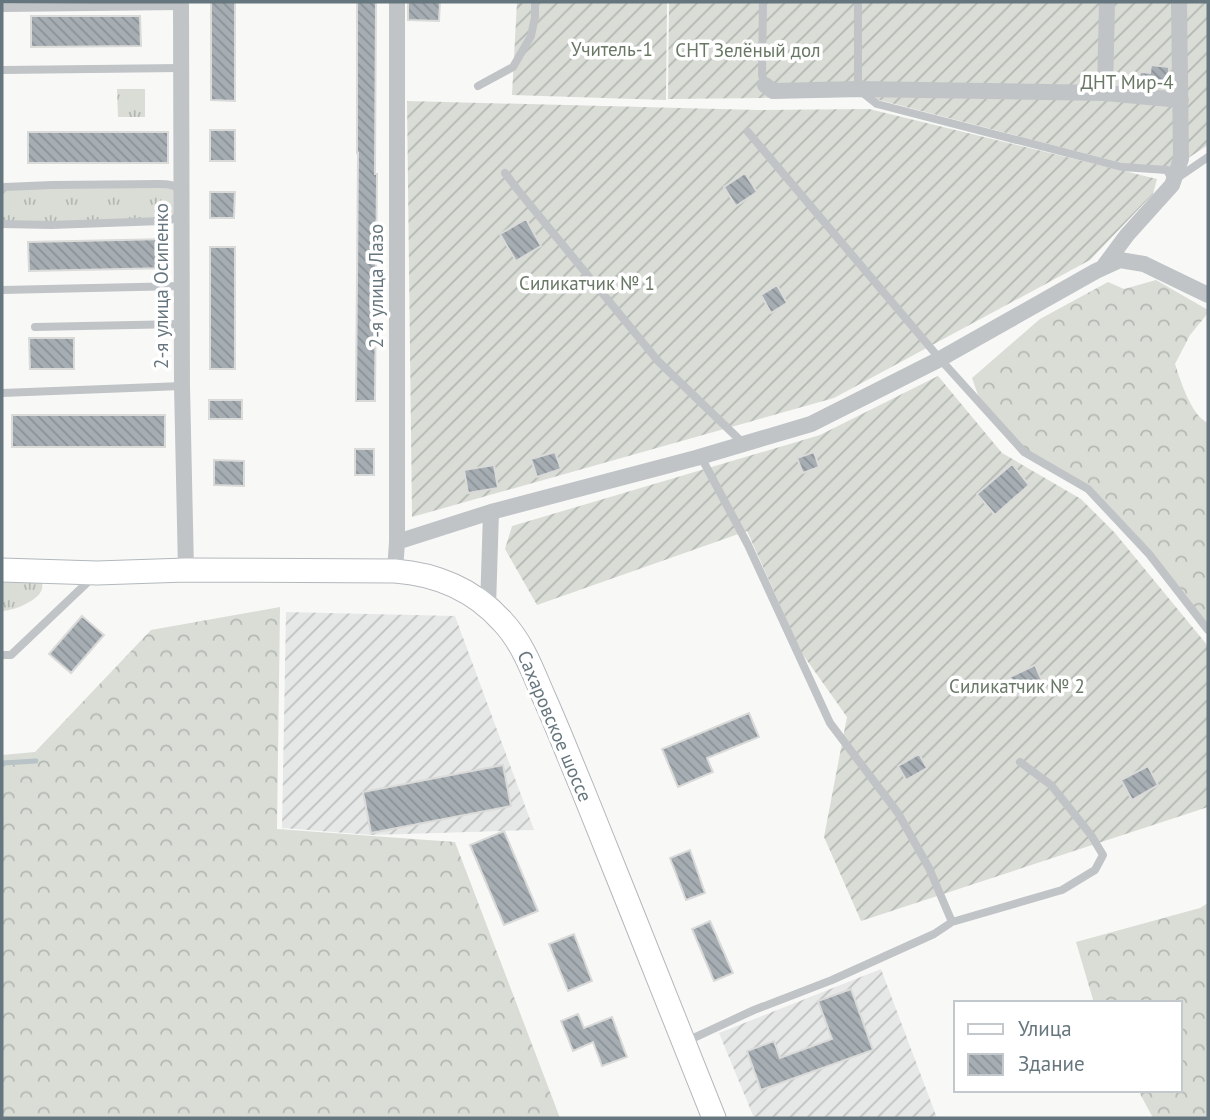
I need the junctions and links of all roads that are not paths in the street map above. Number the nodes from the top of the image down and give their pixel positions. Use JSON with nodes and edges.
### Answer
{"nodes":[{"id":1,"x":397,"y":2,"type":"edge"},
{"id":2,"x":535,"y":2,"type":"edge"},
{"id":3,"x":763,"y":2,"type":"edge"},
{"id":4,"x":858,"y":2,"type":"edge"},
{"id":5,"x":1107,"y":2,"type":"edge"},
{"id":6,"x":1180,"y":2,"type":"edge"},
{"id":7,"x":181,"y":4,"type":"edge"},
{"id":8,"x":2,"y":8,"type":"edge"},
{"id":9,"x":181,"y":68,"type":"junction"},
{"id":10,"x":2,"y":70,"type":"edge"},
{"id":11,"x":765,"y":85,"type":"joint"},
{"id":12,"x":478,"y":86,"type":"dead end"},
{"id":13,"x":858,"y":89,"type":"junction"},
{"id":14,"x":1105,"y":93,"type":"junction"},
{"id":15,"x":1181,"y":100,"type":"junction"},
{"id":16,"x":748,"y":132,"type":"dead end"},
{"id":17,"x":1208,"y":156,"type":"edge"},
{"id":18,"x":505,"y":173,"type":"dead end"},
{"id":19,"x":1173,"y":181,"type":"junction"},
{"id":20,"x":2,"y":190,"type":"edge"},
{"id":21,"x":183,"y":206,"type":"junction"},
{"id":22,"x":2,"y":224,"type":"edge"},
{"id":23,"x":1102,"y":268,"type":"junction"},
{"id":24,"x":182,"y":286,"type":"junction"},
{"id":25,"x":2,"y":290,"type":"edge"},
{"id":26,"x":1208,"y":295,"type":"edge"},
{"id":27,"x":182,"y":324,"type":"junction"},
{"id":28,"x":35,"y":327,"type":"dead end"},
{"id":29,"x":940,"y":359,"type":"junction"},
{"id":30,"x":182,"y":386,"type":"junction"},
{"id":31,"x":2,"y":393,"type":"edge"},
{"id":32,"x":744,"y":444,"type":"junction"},
{"id":33,"x":701,"y":457,"type":"junction"},
{"id":34,"x":491,"y":512,"type":"junction"},
{"id":35,"x":397,"y":542,"type":"junction"},
{"id":36,"x":186,"y":569,"type":"junction"},
{"id":37,"x":2,"y":570,"type":"edge"},
{"id":38,"x":395,"y":571,"type":"junction"},
{"id":39,"x":97,"y":573,"type":"junction"},
{"id":40,"x":488,"y":607,"type":"junction"},
{"id":41,"x":1208,"y":630,"type":"edge"},
{"id":42,"x":2,"y":655,"type":"edge"},
{"id":43,"x":1020,"y":762,"type":"dead end"},
{"id":44,"x":952,"y":922,"type":"junction"},
{"id":45,"x":684,"y":1042,"type":"junction"},
{"id":46,"x":714,"y":1118,"type":"edge"}],
"edges":[{"from":1,"to":35,"type":"street","name":"2-я улица Лазо"},
{"from":2,"to":12,"type":"lane"},
{"from":3,"to":11,"type":"lane"},
{"from":4,"to":13,"type":"lane"},
{"from":5,"to":14,"type":"street"},
{"from":6,"to":15,"type":"street"},
{"from":7,"to":8,"type":"lane"},
{"from":7,"to":9,"type":"street","name":"2-я улица Осипенко"},
{"from":9,"to":10,"type":"lane"},
{"from":9,"to":21,"type":"street","name":"2-я улица Осипенко"},
{"from":11,"to":13,"type":"street"},
{"from":13,"to":14,"type":"street"},
{"from":13,"to":19,"type":"lane"},
{"from":14,"to":15,"type":"street"},
{"from":15,"to":19,"type":"street"},
{"from":16,"to":29,"type":"lane"},
{"from":17,"to":19,"type":"lane"},
{"from":18,"to":32,"type":"lane"},
{"from":19,"to":23,"type":"street"},
{"from":20,"to":21,"type":"lane"},
{"from":21,"to":22,"type":"lane"},
{"from":21,"to":24,"type":"street","name":"2-я улица Осипенко"},
{"from":23,"to":26,"type":"street"},
{"from":23,"to":29,"type":"street"},
{"from":24,"to":25,"type":"lane"},
{"from":24,"to":27,"type":"street","name":"2-я улица Осипенко"},
{"from":27,"to":28,"type":"lane"},
{"from":27,"to":30,"type":"street","name":"2-я улица Осипенко"},
{"from":29,"to":32,"type":"street"},
{"from":29,"to":41,"type":"lane"},
{"from":30,"to":31,"type":"lane"},
{"from":30,"to":36,"type":"street","name":"2-я улица Осипенко"},
{"from":32,"to":33,"type":"street"},
{"from":33,"to":34,"type":"street"},
{"from":33,"to":44,"type":"lane"},
{"from":34,"to":35,"type":"street"},
{"from":34,"to":40,"type":"street"},
{"from":35,"to":38,"type":"street","name":"2-я улица Лазо"},
{"from":36,"to":38,"type":"main road","name":"Сахаровское шоссе"},
{"from":36,"to":39,"type":"main road","name":"Сахаровское шоссе"},
{"from":37,"to":39,"type":"main road","name":"Сахаровское шоссе"},
{"from":38,"to":40,"type":"main road","name":"Сахаровское шоссе"},
{"from":39,"to":42,"type":"lane"},
{"from":40,"to":45,"type":"main road","name":"Сахаровское шоссе"},
{"from":43,"to":44,"type":"lane"},
{"from":44,"to":45,"type":"lane"},
{"from":45,"to":46,"type":"main road","name":"Сахаровское шоссе"}]}
